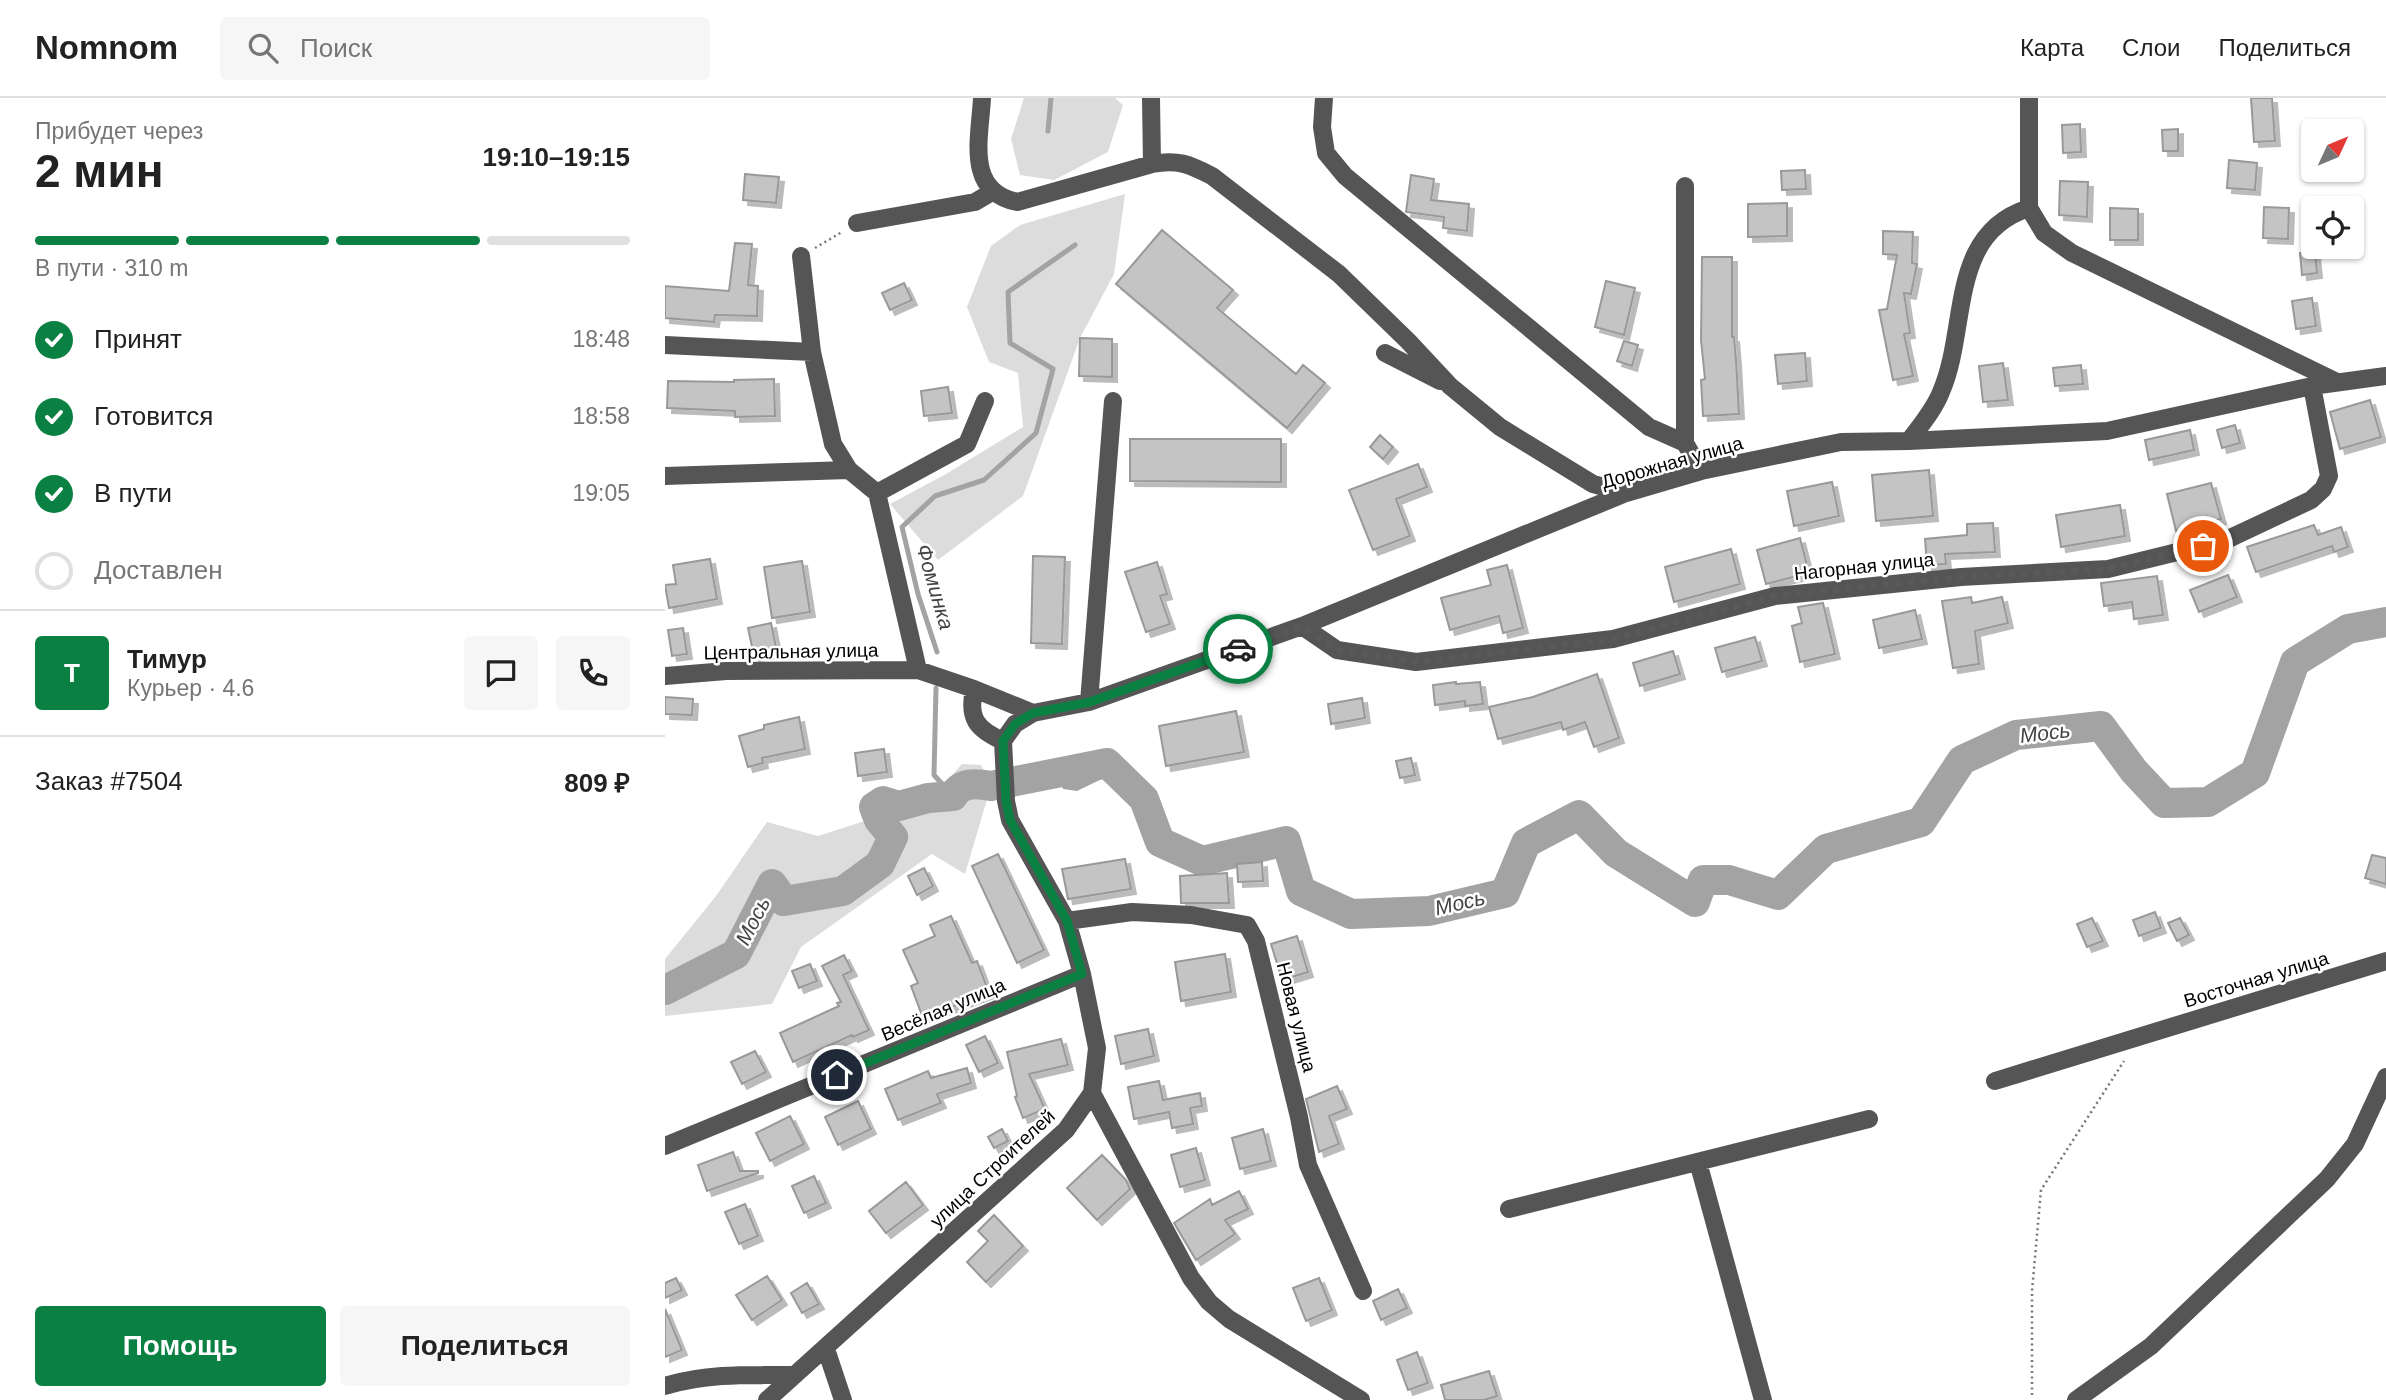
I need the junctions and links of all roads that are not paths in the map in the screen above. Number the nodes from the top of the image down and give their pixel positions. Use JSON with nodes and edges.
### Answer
{"nodes":[{"id":1,"x":982,"y":98,"type":"edge"},
{"id":2,"x":1151,"y":98,"type":"edge"},
{"id":3,"x":1324,"y":98,"type":"edge"},
{"id":4,"x":2029,"y":98,"type":"edge"},
{"id":5,"x":1152,"y":164,"type":"junction"},
{"id":6,"x":1685,"y":186,"type":"dead end"},
{"id":7,"x":992,"y":192,"type":"junction"},
{"id":8,"x":2029,"y":208,"type":"junction"},
{"id":9,"x":857,"y":223,"type":"road end"},
{"id":10,"x":801,"y":256,"type":"road end"},
{"id":11,"x":665,"y":345,"type":"edge"},
{"id":12,"x":811,"y":352,"type":"junction"},
{"id":13,"x":1385,"y":354,"type":"dead end"},
{"id":14,"x":2386,"y":376,"type":"edge"},
{"id":15,"x":2337,"y":383,"type":"junction"},
{"id":16,"x":1450,"y":386,"type":"junction"},
{"id":17,"x":2312,"y":386,"type":"junction"},
{"id":18,"x":985,"y":401,"type":"dead end"},
{"id":19,"x":1113,"y":401,"type":"dead end"},
{"id":20,"x":1909,"y":441,"type":"junction"},
{"id":21,"x":1685,"y":443,"type":"junction"},
{"id":22,"x":849,"y":470,"type":"junction"},
{"id":23,"x":1701,"y":471,"type":"junction"},
{"id":24,"x":665,"y":476,"type":"edge"},
{"id":25,"x":877,"y":493,"type":"junction"},
{"id":26,"x":1626,"y":493,"type":"junction"},
{"id":27,"x":1301,"y":626,"type":"junction"},
{"id":28,"x":918,"y":670,"type":"junction"},
{"id":29,"x":665,"y":676,"type":"edge"},
{"id":30,"x":974,"y":689,"type":"junction"},
{"id":31,"x":1090,"y":702,"type":"junction"},
{"id":32,"x":1033,"y":713,"type":"junction"},
{"id":33,"x":1003,"y":741,"type":"junction"},
{"id":34,"x":1067,"y":921,"type":"junction"},
{"id":35,"x":2386,"y":961,"type":"edge"},
{"id":36,"x":1082,"y":974,"type":"junction"},
{"id":37,"x":2386,"y":1077,"type":"edge"},
{"id":38,"x":1995,"y":1081,"type":"dead end"},
{"id":39,"x":1092,"y":1093,"type":"junction"},
{"id":40,"x":1868,"y":1119,"type":"dead end"},
{"id":41,"x":665,"y":1146,"type":"edge"},
{"id":42,"x":1698,"y":1162,"type":"junction"},
{"id":43,"x":1509,"y":1209,"type":"dead end"},
{"id":44,"x":1363,"y":1291,"type":"dead end"},
{"id":45,"x":826,"y":1349,"type":"junction"},
{"id":46,"x":795,"y":1375,"type":"junction"},
{"id":47,"x":665,"y":1386,"type":"edge"},
{"id":48,"x":767,"y":1400,"type":"edge"},
{"id":49,"x":843,"y":1400,"type":"edge"},
{"id":50,"x":1361,"y":1400,"type":"edge"},
{"id":51,"x":1763,"y":1400,"type":"edge"},
{"id":52,"x":2076,"y":1400,"type":"edge"}],
"edges":[{"from":1,"to":7,"type":"street"},
{"from":2,"to":5,"type":"street"},
{"from":3,"to":21,"type":"street"},
{"from":4,"to":8,"type":"street"},
{"from":5,"to":7,"type":"street"},
{"from":5,"to":16,"type":"street"},
{"from":6,"to":21,"type":"street"},
{"from":7,"to":9,"type":"street"},
{"from":8,"to":15,"type":"street"},
{"from":8,"to":20,"type":"street"},
{"from":10,"to":12,"type":"street"},
{"from":11,"to":12,"type":"street"},
{"from":12,"to":22,"type":"street"},
{"from":13,"to":16,"type":"street"},
{"from":14,"to":15,"type":"street","name":"Дорожная улица"},
{"from":15,"to":17,"type":"street","name":"Дорожная улица"},
{"from":16,"to":26,"type":"street"},
{"from":17,"to":20,"type":"street","name":"Дорожная улица"},
{"from":17,"to":27,"type":"street","name":"Нагорная улица"},
{"from":18,"to":25,"type":"street"},
{"from":19,"to":31,"type":"street"},
{"from":20,"to":23,"type":"street","name":"Дорожная улица"},
{"from":21,"to":23,"type":"street"},
{"from":22,"to":24,"type":"street"},
{"from":22,"to":25,"type":"street"},
{"from":23,"to":26,"type":"street","name":"Дорожная улица"},
{"from":25,"to":28,"type":"street"},
{"from":26,"to":27,"type":"street","name":"Дорожная улица"},
{"from":27,"to":31,"type":"street","name":"Дорожная улица"},
{"from":28,"to":29,"type":"street","name":"Центральная улица"},
{"from":28,"to":30,"type":"street","name":"Центральная улица"},
{"from":30,"to":32,"type":"street","name":"Центральная улица"},
{"from":30,"to":33,"type":"street"},
{"from":31,"to":32,"type":"street","name":"Дорожная улица"},
{"from":32,"to":33,"type":"street"},
{"from":33,"to":34,"type":"street","name":"улица Строителей"},
{"from":34,"to":36,"type":"street","name":"улица Строителей"},
{"from":34,"to":44,"type":"street","name":"Новая улица"},
{"from":35,"to":38,"type":"street","name":"Восточная улица"},
{"from":36,"to":39,"type":"street","name":"улица Строителей"},
{"from":36,"to":41,"type":"street","name":"Весёлая улица"},
{"from":37,"to":52,"type":"street"},
{"from":39,"to":45,"type":"street","name":"улица Строителей"},
{"from":39,"to":50,"type":"street"},
{"from":40,"to":42,"type":"street"},
{"from":42,"to":43,"type":"street"},
{"from":42,"to":51,"type":"street"},
{"from":45,"to":46,"type":"street","name":"улица Строителей"},
{"from":45,"to":49,"type":"street"},
{"from":46,"to":47,"type":"street"},
{"from":46,"to":48,"type":"street","name":"улица Строителей"}]}
